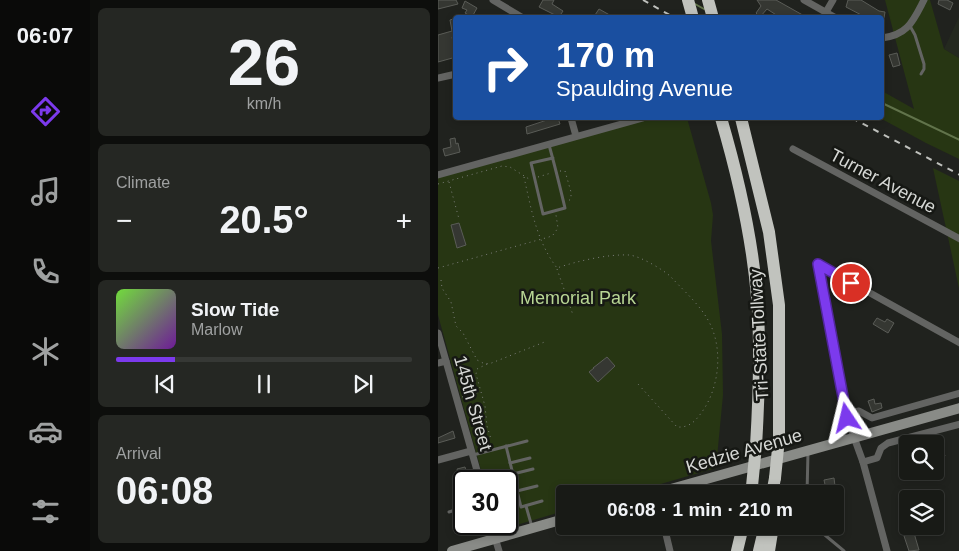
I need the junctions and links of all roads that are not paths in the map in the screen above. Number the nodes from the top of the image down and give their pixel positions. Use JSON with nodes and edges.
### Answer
{"nodes":[{"id":1,"x":493,"y":0,"type":"edge"},
{"id":2,"x":688,"y":0,"type":"edge"},
{"id":3,"x":708,"y":0,"type":"edge"},
{"id":4,"x":804,"y":0,"type":"edge"},
{"id":5,"x":832,"y":0,"type":"edge"},
{"id":6,"x":924,"y":0,"type":"edge"},
{"id":7,"x":826,"y":12,"type":"junction"},
{"id":8,"x":519,"y":15,"type":"edge"},
{"id":9,"x":692,"y":15,"type":"edge"},
{"id":10,"x":712,"y":15,"type":"edge"},
{"id":11,"x":831,"y":15,"type":"edge"},
{"id":12,"x":909,"y":26,"type":"junction"},
{"id":13,"x":884,"y":38,"type":"edge"},
{"id":14,"x":921,"y":74,"type":"dead end"},
{"id":15,"x":453,"y":75,"type":"edge"},
{"id":16,"x":438,"y":78,"type":"edge"},
{"id":17,"x":572,"y":120,"type":"edge"},
{"id":18,"x":636,"y":120,"type":"edge"},
{"id":19,"x":722,"y":120,"type":"edge"},
{"id":20,"x":741,"y":120,"type":"edge"},
{"id":21,"x":576,"y":136,"type":"junction"},
{"id":22,"x":549,"y":144,"type":"junction"},
{"id":23,"x":793,"y":149,"type":"dead end"},
{"id":24,"x":553,"y":158,"type":"junction"},
{"id":25,"x":438,"y":175,"type":"edge"},
{"id":26,"x":960,"y":239,"type":"edge"},
{"id":27,"x":438,"y":333,"type":"edge"},
{"id":28,"x":960,"y":343,"type":"edge"},
{"id":29,"x":446,"y":361,"type":"junction"},
{"id":30,"x":438,"y":364,"type":"edge"},
{"id":31,"x":960,"y":393,"type":"edge"},
{"id":32,"x":960,"y":408,"type":"edge"},
{"id":33,"x":847,"y":418,"type":"junction"},
{"id":34,"x":960,"y":424,"type":"edge"},
{"id":35,"x":852,"y":437,"type":"junction"},
{"id":36,"x":527,"y":441,"type":"dead end"},
{"id":37,"x":506,"y":446,"type":"junction"},
{"id":38,"x":808,"y":449,"type":"junction"},
{"id":39,"x":472,"y":453,"type":"junction"},
{"id":40,"x":530,"y":458,"type":"dead end"},
{"id":41,"x":438,"y":460,"type":"edge"},
{"id":42,"x":863,"y":462,"type":"junction"},
{"id":43,"x":510,"y":463,"type":"junction"},
{"id":44,"x":533,"y":469,"type":"dead end"},
{"id":45,"x":477,"y":470,"type":"edge"},
{"id":46,"x":512,"y":470,"type":"edge"},
{"id":47,"x":518,"y":473,"type":"edge"},
{"id":48,"x":683,"y":485,"type":"edge"},
{"id":49,"x":752,"y":485,"type":"edge"},
{"id":50,"x":774,"y":485,"type":"edge"},
{"id":51,"x":807,"y":485,"type":"edge"},
{"id":52,"x":537,"y":486,"type":"dead end"},
{"id":53,"x":518,"y":491,"type":"edge"},
{"id":54,"x":518,"y":495,"type":"edge"},
{"id":55,"x":542,"y":501,"type":"dead end"},
{"id":56,"x":526,"y":506,"type":"junction"},
{"id":57,"x":453,"y":511,"type":"edge"},
{"id":58,"x":450,"y":512,"type":"dead end"},
{"id":59,"x":556,"y":521,"type":"edge"},
{"id":60,"x":532,"y":528,"type":"junction"},
{"id":61,"x":494,"y":535,"type":"edge"},
{"id":62,"x":666,"y":535,"type":"edge"},
{"id":63,"x":741,"y":535,"type":"edge"},
{"id":64,"x":763,"y":535,"type":"edge"},
{"id":65,"x":772,"y":535,"type":"edge"},
{"id":66,"x":825,"y":535,"type":"edge"},
{"id":67,"x":495,"y":539,"type":"junction"},
{"id":68,"x":452,"y":551,"type":"edge"},
{"id":69,"x":499,"y":551,"type":"edge"},
{"id":70,"x":670,"y":551,"type":"edge"},
{"id":71,"x":737,"y":551,"type":"edge"},
{"id":72,"x":760,"y":551,"type":"edge"},
{"id":73,"x":769,"y":551,"type":"edge"},
{"id":74,"x":844,"y":551,"type":"edge"},
{"id":75,"x":887,"y":551,"type":"edge"}],
"edges":[{"from":1,"to":8,"type":"street"},
{"from":2,"to":9,"type":"highway"},
{"from":3,"to":10,"type":"highway"},
{"from":4,"to":7,"type":"street"},
{"from":5,"to":7,"type":"street"},
{"from":6,"to":12,"type":"street"},
{"from":7,"to":11,"type":"street"},
{"from":12,"to":13,"type":"street"},
{"from":12,"to":14,"type":"lane"},
{"from":15,"to":16,"type":"street"},
{"from":17,"to":21,"type":"street"},
{"from":18,"to":21,"type":"street"},
{"from":19,"to":49,"type":"highway","name":"Tri-State Tollway","bridge":true},
{"from":20,"to":50,"type":"highway","name":"Tri-State Tollway","bridge":true},
{"from":21,"to":22,"type":"street"},
{"from":22,"to":24,"type":"lane"},
{"from":22,"to":25,"type":"street"},
{"from":23,"to":26,"type":"street","name":"Turner Avenue"},
{"from":24,"to":24,"type":"lane"},
{"from":27,"to":29,"type":"street","name":"145th Street"},
{"from":28,"to":33,"type":"street"},
{"from":29,"to":30,"type":"street"},
{"from":29,"to":39,"type":"street","name":"145th Street"},
{"from":31,"to":33,"type":"street"},
{"from":32,"to":35,"type":"main road","name":"Kedzie Avenue"},
{"from":33,"to":35,"type":"street"},
{"from":34,"to":42,"type":"street"},
{"from":35,"to":38,"type":"main road","name":"Kedzie Avenue"},
{"from":35,"to":42,"type":"street"},
{"from":36,"to":37,"type":"lane"},
{"from":37,"to":39,"type":"lane"},
{"from":37,"to":43,"type":"lane"},
{"from":38,"to":48,"type":"main road","name":"Kedzie Avenue"},
{"from":38,"to":51,"type":"lane"},
{"from":39,"to":41,"type":"street"},
{"from":39,"to":45,"type":"street","name":"145th Street"},
{"from":40,"to":43,"type":"lane"},
{"from":42,"to":75,"type":"street"},
{"from":43,"to":46,"type":"lane"},
{"from":44,"to":47,"type":"lane"},
{"from":52,"to":53,"type":"lane"},
{"from":54,"to":56,"type":"lane"},
{"from":55,"to":56,"type":"lane"},
{"from":56,"to":60,"type":"lane"},
{"from":57,"to":58,"type":"lane"},
{"from":59,"to":60,"type":"main road"},
{"from":60,"to":67,"type":"main road"},
{"from":61,"to":67,"type":"street"},
{"from":62,"to":70,"type":"street"},
{"from":63,"to":71,"type":"highway"},
{"from":64,"to":72,"type":"highway"},
{"from":65,"to":73,"type":"highway"},
{"from":66,"to":74,"type":"lane"},
{"from":67,"to":68,"type":"main road"},
{"from":67,"to":69,"type":"street"}]}
